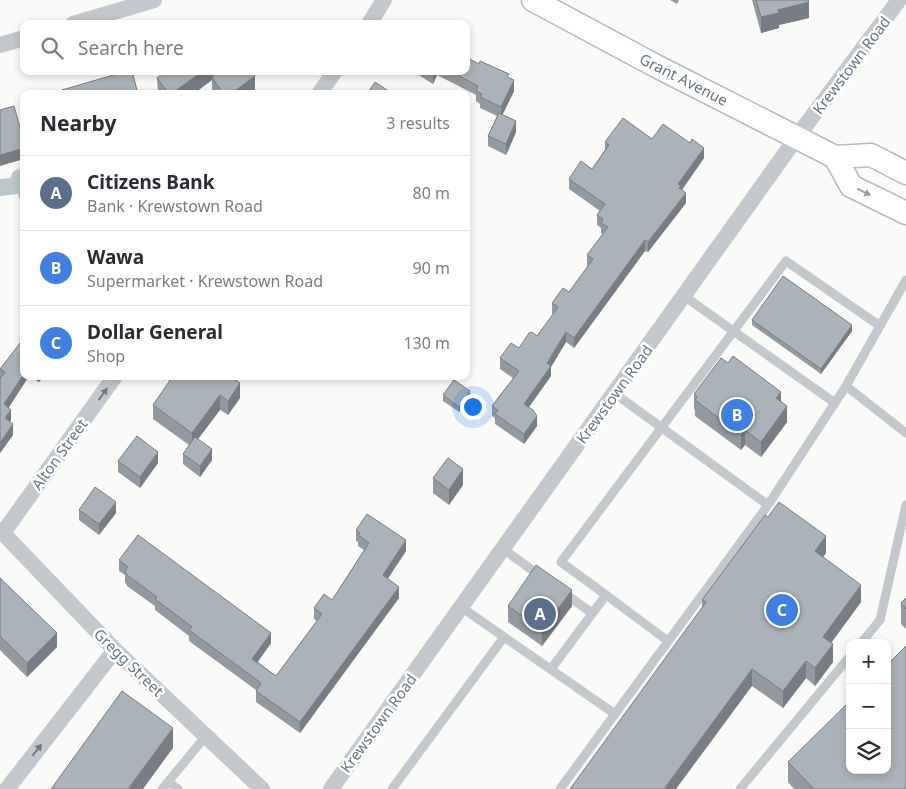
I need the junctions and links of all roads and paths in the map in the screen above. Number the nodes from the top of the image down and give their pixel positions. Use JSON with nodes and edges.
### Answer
{"nodes":[{"id":1,"x":154,"y":0,"type":"edge"},
{"id":2,"x":384,"y":0,"type":"edge"},
{"id":3,"x":533,"y":0,"type":"edge"},
{"id":4,"x":899,"y":0,"type":"edge"},
{"id":5,"x":86,"y":20,"type":"edge"},
{"id":6,"x":372,"y":20,"type":"edge"},
{"id":7,"x":20,"y":39,"type":"edge"},
{"id":8,"x":0,"y":45,"type":"edge"},
{"id":9,"x":332,"y":75,"type":"edge"},
{"id":10,"x":322,"y":90,"type":"edge"},
{"id":11,"x":797,"y":137,"type":"junction"},
{"id":12,"x":835,"y":156,"type":"junction"},
{"id":13,"x":906,"y":172,"type":"edge"},
{"id":14,"x":906,"y":213,"type":"edge"},
{"id":15,"x":906,"y":280,"type":"edge"},
{"id":16,"x":684,"y":296,"type":"junction"},
{"id":17,"x":880,"y":326,"type":"junction"},
{"id":18,"x":734,"y":331,"type":"junction"},
{"id":19,"x":113,"y":380,"type":"edge"},
{"id":20,"x":846,"y":386,"type":"junction"},
{"id":21,"x":614,"y":393,"type":"junction"},
{"id":22,"x":835,"y":402,"type":"junction"},
{"id":23,"x":660,"y":426,"type":"junction"},
{"id":24,"x":906,"y":433,"type":"edge"},
{"id":25,"x":768,"y":505,"type":"junction"},
{"id":26,"x":906,"y":505,"type":"edge"},
{"id":27,"x":2,"y":531,"type":"edge"},
{"id":28,"x":502,"y":549,"type":"junction"},
{"id":29,"x":547,"y":581,"type":"edge"},
{"id":30,"x":564,"y":593,"type":"edge"},
{"id":31,"x":606,"y":595,"type":"junction"},
{"id":32,"x":461,"y":607,"type":"junction"},
{"id":33,"x":592,"y":613,"type":"junction"},
{"id":34,"x":504,"y":637,"type":"junction"},
{"id":35,"x":864,"y":639,"type":"edge"},
{"id":36,"x":668,"y":641,"type":"junction"},
{"id":37,"x":115,"y":650,"type":"junction"},
{"id":38,"x":846,"y":661,"type":"edge"},
{"id":39,"x":551,"y":669,"type":"junction"},
{"id":40,"x":615,"y":714,"type":"junction"},
{"id":41,"x":206,"y":736,"type":"junction"},
{"id":42,"x":165,"y":785,"type":"edge"},
{"id":43,"x":8,"y":789,"type":"edge"},
{"id":44,"x":178,"y":789,"type":"edge"},
{"id":45,"x":262,"y":789,"type":"edge"},
{"id":46,"x":331,"y":789,"type":"edge"},
{"id":47,"x":392,"y":789,"type":"edge"},
{"id":48,"x":560,"y":789,"type":"edge"},
{"id":49,"x":740,"y":789,"type":"edge"}],
"edges":[{"from":1,"to":5,"type":"street"},
{"from":2,"to":6,"type":"street"},
{"from":3,"to":11,"type":"main road","name":"Grant Avenue"},
{"from":4,"to":11,"type":"street","name":"Krewstown Road"},
{"from":7,"to":8,"type":"street"},
{"from":9,"to":10,"type":"street"},
{"from":11,"to":12,"type":"main road","name":"Grant Avenue"},
{"from":11,"to":16,"type":"street","name":"Krewstown Road"},
{"from":12,"to":13,"type":"main road","name":"Grant Avenue"},
{"from":12,"to":14,"type":"main road","one_way":true},
{"from":15,"to":17,"type":"lane"},
{"from":16,"to":18,"type":"lane"},
{"from":16,"to":21,"type":"street","name":"Krewstown Road"},
{"from":17,"to":18,"type":"lane"},
{"from":17,"to":20,"type":"lane"},
{"from":18,"to":22,"type":"lane"},
{"from":18,"to":23,"type":"lane"},
{"from":27,"to":19,"type":"street","name":"Alton Street","one_way":true},
{"from":20,"to":22,"type":"lane"},
{"from":20,"to":24,"type":"lane"},
{"from":21,"to":23,"type":"lane"},
{"from":21,"to":28,"type":"street","name":"Krewstown Road"},
{"from":22,"to":25,"type":"lane"},
{"from":23,"to":25,"type":"lane"},
{"from":23,"to":31,"type":"lane"},
{"from":25,"to":36,"type":"lane"},
{"from":26,"to":35,"type":"lane"},
{"from":27,"to":37,"type":"street","name":"Gregg Street"},
{"from":28,"to":29,"type":"lane"},
{"from":28,"to":32,"type":"street","name":"Krewstown Road"},
{"from":30,"to":33,"type":"lane"},
{"from":31,"to":33,"type":"lane"},
{"from":31,"to":36,"type":"lane"},
{"from":32,"to":34,"type":"lane"},
{"from":32,"to":46,"type":"street","name":"Krewstown Road"},
{"from":33,"to":39,"type":"lane"},
{"from":34,"to":39,"type":"lane"},
{"from":34,"to":47,"type":"lane"},
{"from":36,"to":40,"type":"lane"},
{"from":37,"to":41,"type":"street","name":"Gregg Street"},
{"from":43,"to":37,"type":"street","one_way":true},
{"from":38,"to":49,"type":"lane"},
{"from":39,"to":40,"type":"lane"},
{"from":40,"to":48,"type":"lane"},
{"from":41,"to":42,"type":"lane"},
{"from":41,"to":45,"type":"street","name":"Gregg Street"},
{"from":42,"to":44,"type":"lane"}]}
